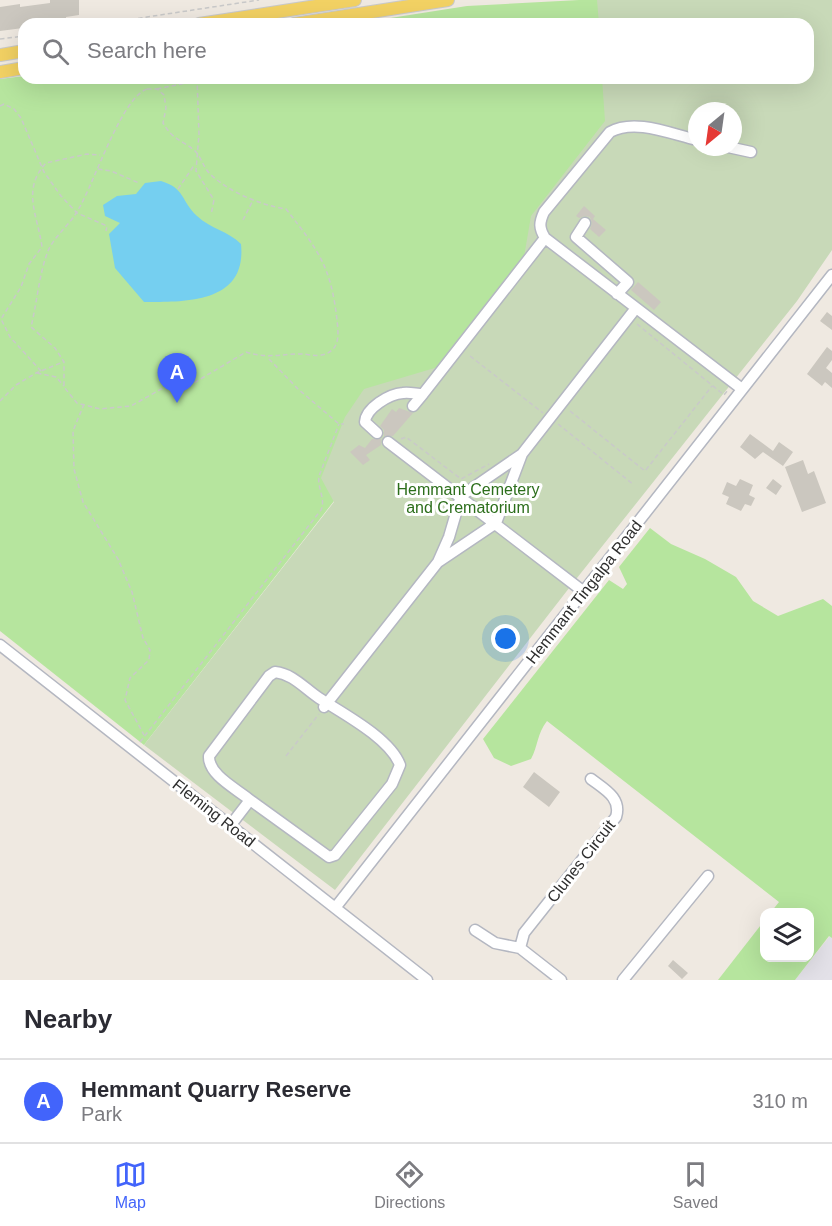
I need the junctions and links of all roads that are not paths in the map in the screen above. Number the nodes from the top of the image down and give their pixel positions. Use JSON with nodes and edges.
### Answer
{"nodes":[{"id":1,"x":355,"y":0,"type":"edge"},
{"id":2,"x":448,"y":0,"type":"edge"},
{"id":3,"x":238,"y":18,"type":"edge"},
{"id":4,"x":332,"y":18,"type":"edge"},
{"id":5,"x":18,"y":52,"type":"edge"},
{"id":6,"x":0,"y":54,"type":"edge"},
{"id":7,"x":18,"y":69,"type":"edge"},
{"id":8,"x":0,"y":72,"type":"edge"},
{"id":9,"x":688,"y":138,"type":"edge"},
{"id":10,"x":742,"y":150,"type":"edge"},
{"id":11,"x":751,"y":152,"type":"dead end"},
{"id":12,"x":585,"y":223,"type":"dead end"},
{"id":13,"x":545,"y":238,"type":"junction"},
{"id":14,"x":832,"y":275,"type":"edge"},
{"id":15,"x":617,"y":294,"type":"junction"},
{"id":16,"x":636,"y":308,"type":"junction"},
{"id":17,"x":738,"y":386,"type":"junction"},
{"id":18,"x":423,"y":394,"type":"junction"},
{"id":19,"x":413,"y":406,"type":"dead end"},
{"id":20,"x":377,"y":433,"type":"dead end"},
{"id":21,"x":391,"y":444,"type":"road end"},
{"id":22,"x":522,"y":454,"type":"junction"},
{"id":23,"x":496,"y":467,"type":"junction"},
{"id":24,"x":511,"y":479,"type":"junction"},
{"id":25,"x":460,"y":496,"type":"junction"},
{"id":26,"x":496,"y":524,"type":"junction"},
{"id":27,"x":449,"y":537,"type":"junction"},
{"id":28,"x":459,"y":545,"type":"junction"},
{"id":29,"x":438,"y":562,"type":"junction"},
{"id":30,"x":584,"y":592,"type":"junction"},
{"id":31,"x":0,"y":645,"type":"edge"},
{"id":32,"x":325,"y":705,"type":"junction"},
{"id":33,"x":591,"y":778,"type":"dead end"},
{"id":34,"x":250,"y":800,"type":"junction"},
{"id":35,"x":230,"y":826,"type":"junction"},
{"id":36,"x":708,"y":876,"type":"dead end"},
{"id":37,"x":335,"y":908,"type":"junction"},
{"id":38,"x":474,"y":930,"type":"dead end"},
{"id":39,"x":520,"y":948,"type":"junction"},
{"id":40,"x":427,"y":980,"type":"edge"},
{"id":41,"x":561,"y":980,"type":"edge"},
{"id":42,"x":623,"y":980,"type":"edge"}],
"edges":[{"from":1,"to":3,"type":"main road"},
{"from":2,"to":4,"type":"main road"},
{"from":5,"to":6,"type":"main road"},
{"from":7,"to":8,"type":"main road"},
{"from":9,"to":13,"type":"street"},
{"from":10,"to":11,"type":"street"},
{"from":12,"to":15,"type":"street"},
{"from":13,"to":15,"type":"street"},
{"from":13,"to":18,"type":"street"},
{"from":14,"to":17,"type":"street","name":"Hemmant Tingalpa Road"},
{"from":15,"to":16,"type":"street"},
{"from":16,"to":17,"type":"street"},
{"from":16,"to":22,"type":"street"},
{"from":17,"to":30,"type":"street","name":"Hemmant Tingalpa Road"},
{"from":18,"to":19,"type":"street"},
{"from":18,"to":20,"type":"street"},
{"from":21,"to":25,"type":"street"},
{"from":22,"to":23,"type":"street"},
{"from":22,"to":24,"type":"street"},
{"from":23,"to":24,"type":"street"},
{"from":23,"to":25,"type":"street"},
{"from":24,"to":26,"type":"street"},
{"from":25,"to":26,"type":"street"},
{"from":25,"to":27,"type":"street"},
{"from":26,"to":28,"type":"street"},
{"from":26,"to":30,"type":"street"},
{"from":27,"to":28,"type":"street"},
{"from":27,"to":29,"type":"street"},
{"from":28,"to":29,"type":"street"},
{"from":29,"to":32,"type":"street"},
{"from":30,"to":37,"type":"street","name":"Hemmant Tingalpa Road"},
{"from":31,"to":35,"type":"street","name":"Fleming Road"},
{"from":32,"to":34,"type":"street"},
{"from":32,"to":34,"type":"street"},
{"from":33,"to":39,"type":"street","name":"Clunes Circuit"},
{"from":34,"to":35,"type":"street"},
{"from":35,"to":37,"type":"street","name":"Fleming Road"},
{"from":36,"to":42,"type":"street"},
{"from":37,"to":40,"type":"street","name":"Fleming Road"},
{"from":38,"to":39,"type":"street"},
{"from":39,"to":41,"type":"street"}]}
